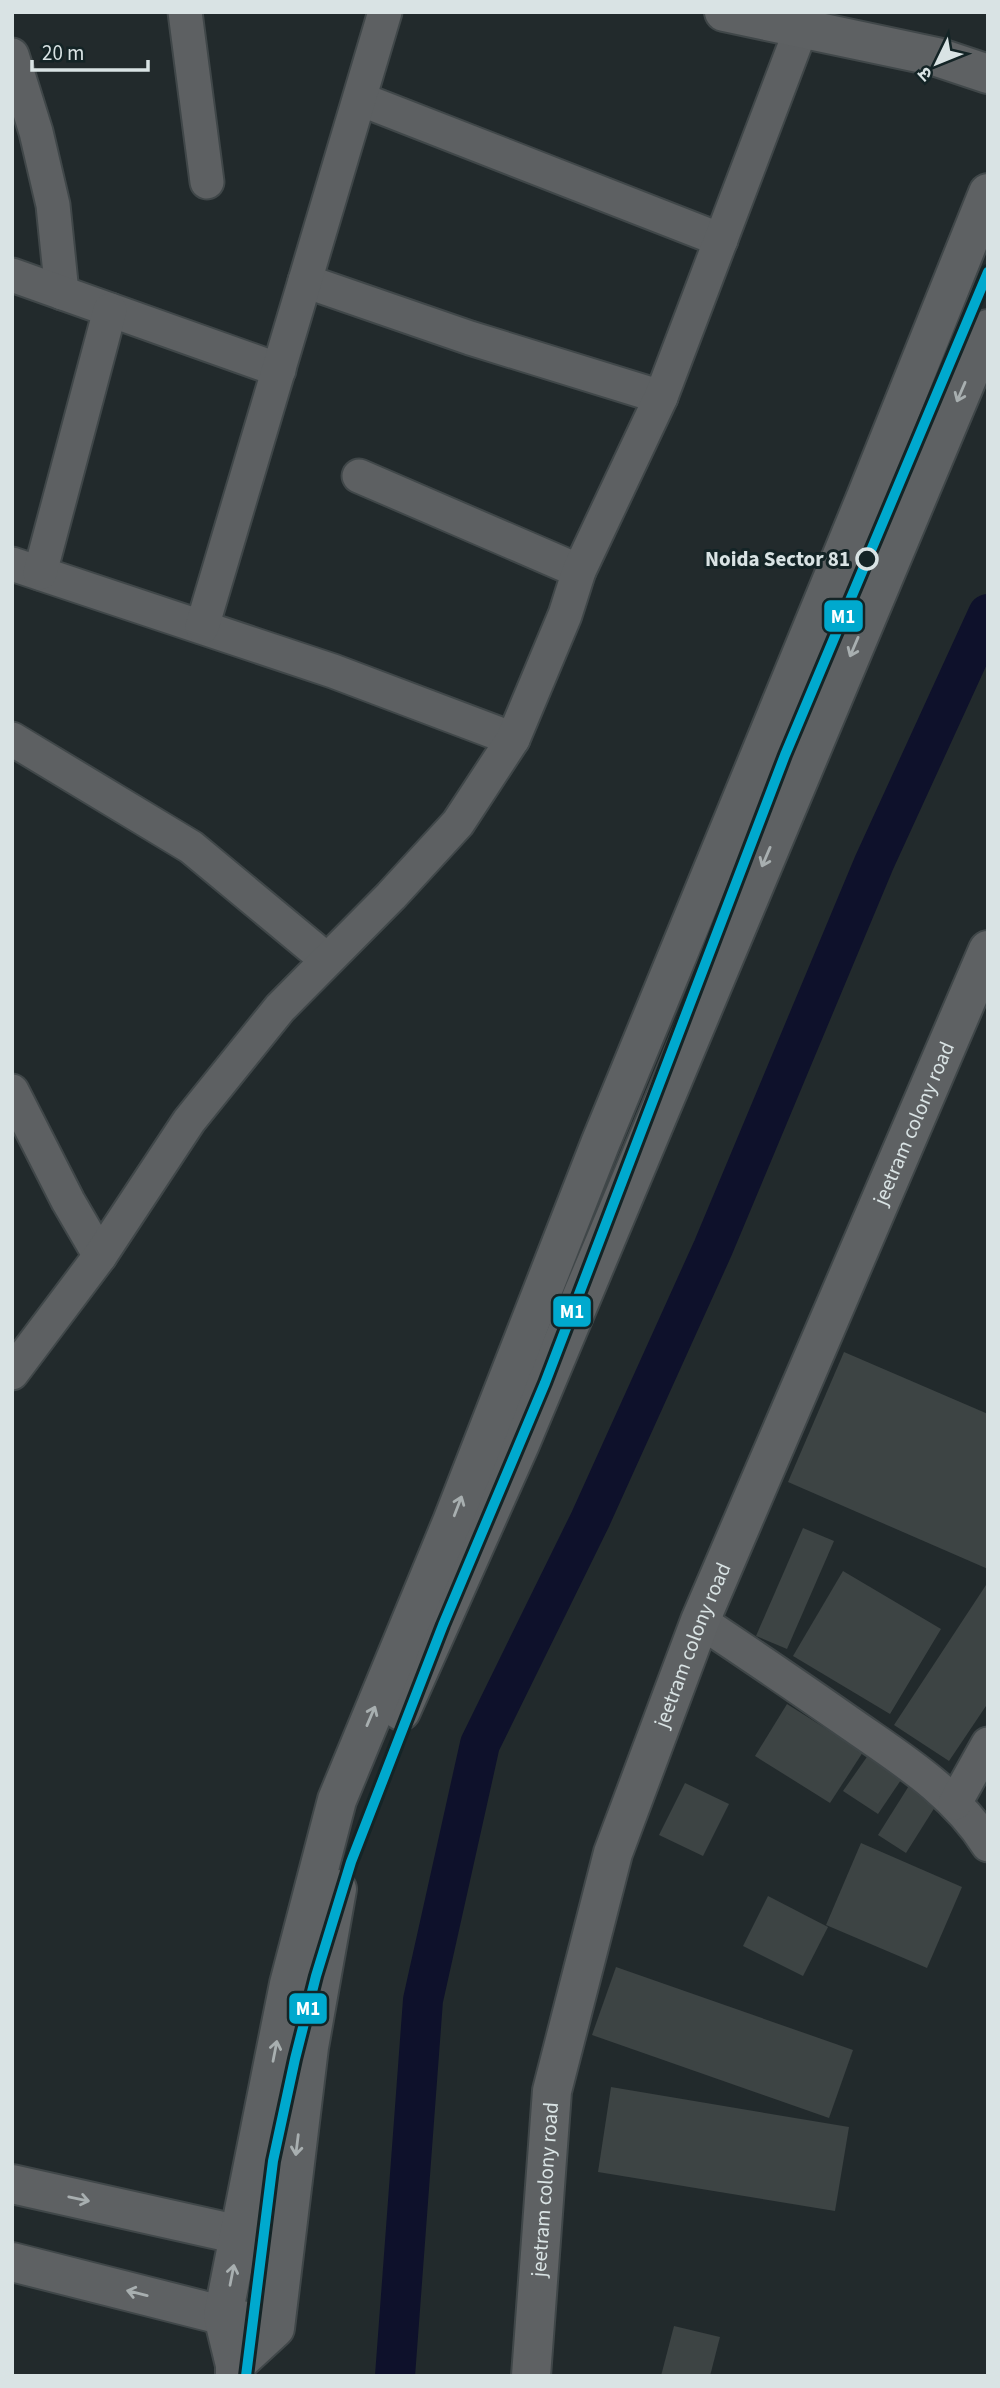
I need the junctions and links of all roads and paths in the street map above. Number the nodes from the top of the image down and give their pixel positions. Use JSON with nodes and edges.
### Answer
{"nodes":[{"id":1,"x":185,"y":12,"type":"edge"},
{"id":2,"x":385,"y":12,"type":"edge"},
{"id":3,"x":724,"y":12,"type":"edge"},
{"id":4,"x":801,"y":29,"type":"junction"},
{"id":5,"x":12,"y":55,"type":"edge"},
{"id":6,"x":988,"y":74,"type":"edge"},
{"id":7,"x":360,"y":99,"type":"junction"},
{"id":8,"x":207,"y":182,"type":"dead end"},
{"id":9,"x":988,"y":193,"type":"edge"},
{"id":10,"x":721,"y":240,"type":"junction"},
{"id":11,"x":12,"y":275,"type":"edge"},
{"id":12,"x":305,"y":281,"type":"junction"},
{"id":13,"x":62,"y":293,"type":"junction"},
{"id":14,"x":110,"y":310,"type":"junction"},
{"id":15,"x":988,"y":329,"type":"edge"},
{"id":16,"x":279,"y":370,"type":"junction"},
{"id":17,"x":661,"y":397,"type":"junction"},
{"id":18,"x":359,"y":476,"type":"dead end"},
{"id":19,"x":26,"y":568,"type":"edge"},
{"id":20,"x":579,"y":571,"type":"junction"},
{"id":21,"x":202,"y":627,"type":"junction"},
{"id":22,"x":12,"y":739,"type":"edge"},
{"id":23,"x":513,"y":740,"type":"junction"},
{"id":24,"x":988,"y":950,"type":"edge"},
{"id":25,"x":327,"y":960,"type":"junction"},
{"id":26,"x":12,"y":1091,"type":"edge"},
{"id":27,"x":100,"y":1256,"type":"junction"},
{"id":28,"x":12,"y":1373,"type":"edge"},
{"id":29,"x":699,"y":1621,"type":"junction"},
{"id":30,"x":988,"y":1744,"type":"edge"},
{"id":31,"x":955,"y":1803,"type":"junction"},
{"id":32,"x":988,"y":1845,"type":"edge"},
{"id":33,"x":12,"y":2184,"type":"edge"},
{"id":34,"x":240,"y":2234,"type":"junction"},
{"id":35,"x":285,"y":2244,"type":"junction"},
{"id":36,"x":12,"y":2262,"type":"edge"},
{"id":37,"x":223,"y":2316,"type":"junction"},
{"id":38,"x":275,"y":2328,"type":"junction"},
{"id":39,"x":235,"y":2371,"type":"edge"},
{"id":40,"x":531,"y":2376,"type":"edge"}],
"edges":[{"from":1,"to":8,"type":"street"},
{"from":2,"to":7,"type":"street"},
{"from":3,"to":4,"type":"street"},
{"from":4,"to":6,"type":"street"},
{"from":4,"to":10,"type":"street"},
{"from":5,"to":13,"type":"street"},
{"from":7,"to":10,"type":"street"},
{"from":7,"to":12,"type":"street"},
{"from":34,"to":9,"type":"street","one_way":true},
{"from":10,"to":17,"type":"street"},
{"from":11,"to":13,"type":"street"},
{"from":12,"to":16,"type":"street"},
{"from":12,"to":17,"type":"street"},
{"from":13,"to":14,"type":"street"},
{"from":14,"to":16,"type":"street"},
{"from":14,"to":19,"type":"street"},
{"from":15,"to":35,"type":"street","one_way":true},
{"from":16,"to":21,"type":"street"},
{"from":17,"to":20,"type":"street"},
{"from":18,"to":20,"type":"street"},
{"from":19,"to":21,"type":"street"},
{"from":20,"to":23,"type":"street"},
{"from":21,"to":23,"type":"street"},
{"from":22,"to":25,"type":"street"},
{"from":23,"to":25,"type":"street"},
{"from":24,"to":29,"type":"street","name":"jeetram colony road"},
{"from":25,"to":27,"type":"street"},
{"from":26,"to":27,"type":"street"},
{"from":27,"to":28,"type":"street"},
{"from":29,"to":31,"type":"street"},
{"from":29,"to":40,"type":"street","name":"jeetram colony road"},
{"from":30,"to":31,"type":"street"},
{"from":31,"to":32,"type":"street"},
{"from":33,"to":34,"type":"street","one_way":true},
{"from":34,"to":35,"type":"street"},
{"from":37,"to":34,"type":"street","one_way":true},
{"from":35,"to":38,"type":"street"},
{"from":37,"to":36,"type":"street","one_way":true},
{"from":37,"to":38,"type":"street"},
{"from":37,"to":39,"type":"street"},
{"from":38,"to":39,"type":"street"}]}
